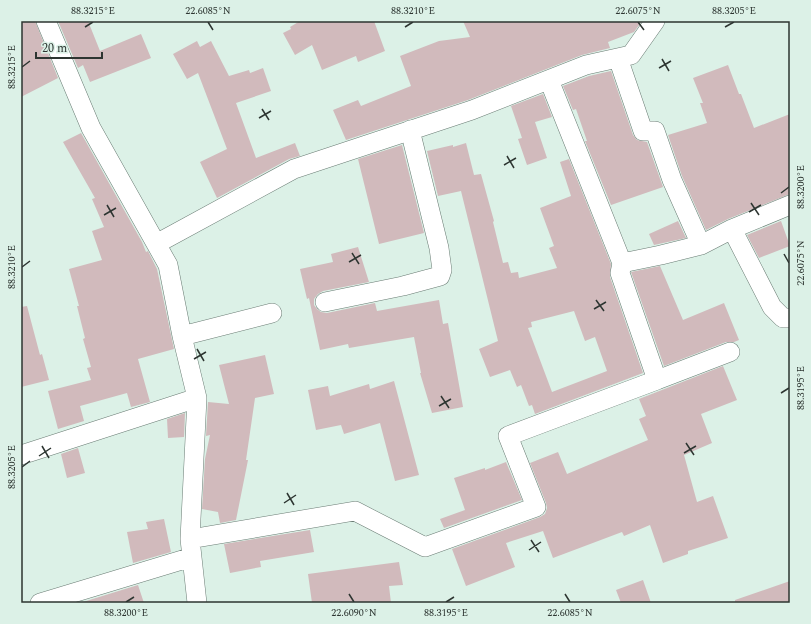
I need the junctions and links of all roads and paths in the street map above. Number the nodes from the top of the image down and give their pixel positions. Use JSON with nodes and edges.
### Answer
{"nodes":[{"id":1,"x":46,"y":21,"type":"edge"},
{"id":2,"x":655,"y":21,"type":"edge"},
{"id":3,"x":618,"y":58,"type":"junction"},
{"id":4,"x":549,"y":80,"type":"junction"},
{"id":5,"x":410,"y":130,"type":"junction"},
{"id":6,"x":790,"y":205,"type":"edge"},
{"id":7,"x":732,"y":229,"type":"junction"},
{"id":8,"x":156,"y":244,"type":"junction"},
{"id":9,"x":701,"y":245,"type":"junction"},
{"id":10,"x":622,"y":263,"type":"junction"},
{"id":11,"x":325,"y":302,"type":"dead end"},
{"id":12,"x":272,"y":313,"type":"dead end"},
{"id":13,"x":790,"y":318,"type":"edge"},
{"id":14,"x":182,"y":336,"type":"junction"},
{"id":15,"x":730,"y":352,"type":"dead end"},
{"id":16,"x":657,"y":380,"type":"junction"},
{"id":17,"x":197,"y":398,"type":"junction"},
{"id":18,"x":21,"y":454,"type":"edge"},
{"id":19,"x":190,"y":539,"type":"junction"},
{"id":20,"x":192,"y":558,"type":"junction"},
{"id":21,"x":40,"y":603,"type":"edge"},
{"id":22,"x":197,"y":603,"type":"edge"}],
"edges":[{"from":1,"to":8,"type":"street"},
{"from":2,"to":3,"type":"street"},
{"from":3,"to":4,"type":"street"},
{"from":3,"to":9,"type":"street"},
{"from":4,"to":5,"type":"street"},
{"from":4,"to":10,"type":"street"},
{"from":5,"to":8,"type":"street"},
{"from":5,"to":11,"type":"street"},
{"from":6,"to":7,"type":"street"},
{"from":7,"to":9,"type":"street"},
{"from":7,"to":13,"type":"street"},
{"from":8,"to":14,"type":"street"},
{"from":9,"to":10,"type":"street"},
{"from":10,"to":16,"type":"street"},
{"from":12,"to":14,"type":"street"},
{"from":14,"to":17,"type":"street"},
{"from":15,"to":16,"type":"street"},
{"from":16,"to":19,"type":"street"},
{"from":17,"to":18,"type":"street"},
{"from":17,"to":19,"type":"street"},
{"from":19,"to":20,"type":"street"},
{"from":20,"to":21,"type":"street"},
{"from":20,"to":22,"type":"street"}]}
